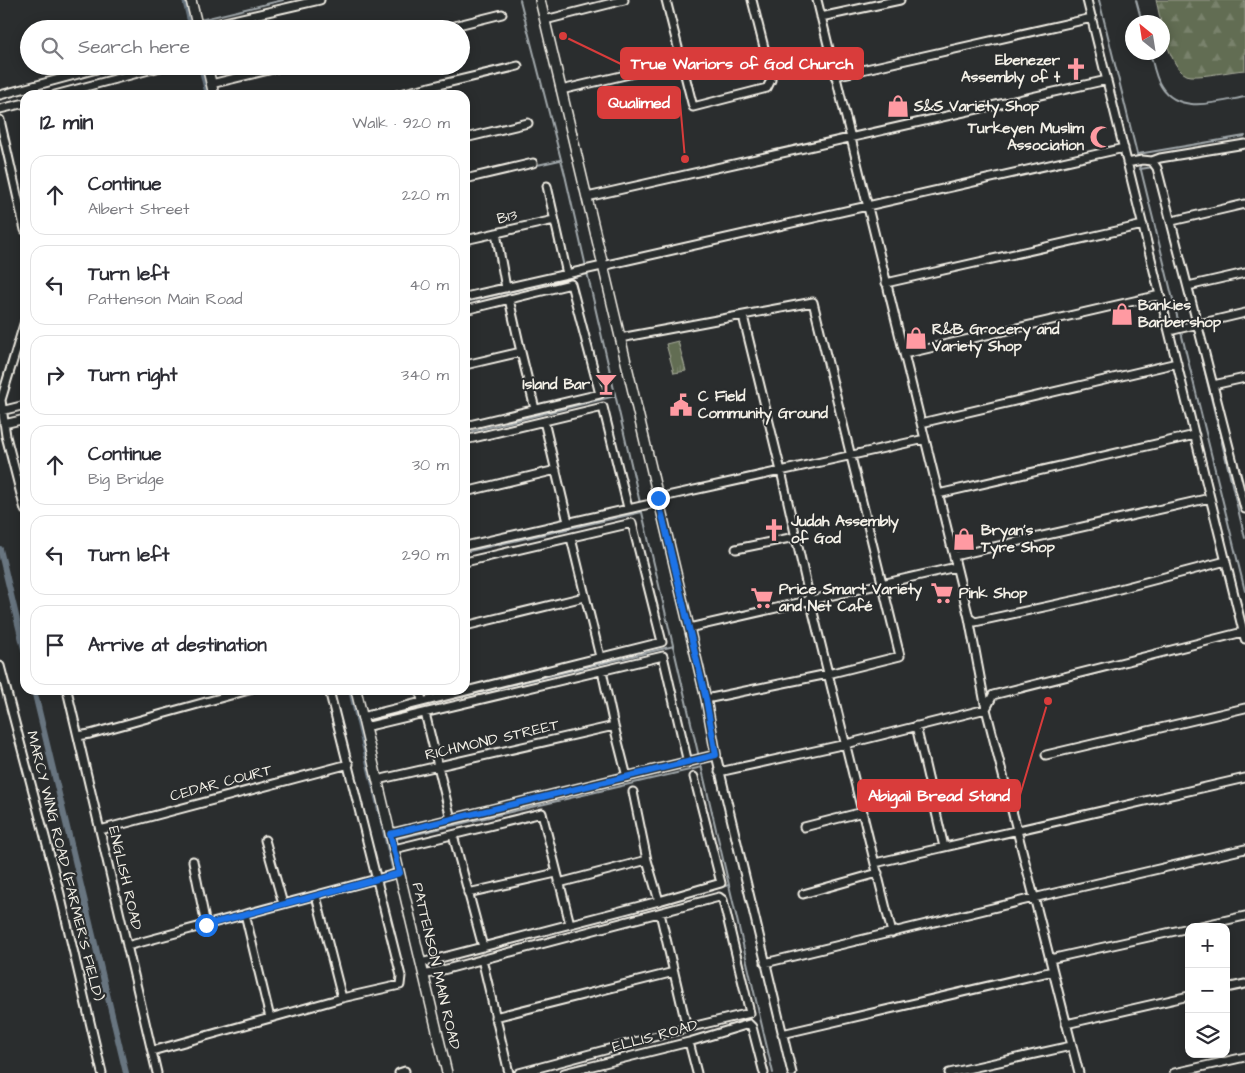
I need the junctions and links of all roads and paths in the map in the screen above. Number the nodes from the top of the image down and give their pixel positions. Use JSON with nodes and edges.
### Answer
{"nodes":[{"id":1,"x":191,"y":0,"type":"edge"},
{"id":2,"x":320,"y":0,"type":"edge"},
{"id":3,"x":540,"y":0,"type":"edge"},
{"id":4,"x":624,"y":0,"type":"edge"},
{"id":5,"x":666,"y":0,"type":"edge"},
{"id":6,"x":752,"y":0,"type":"edge"},
{"id":7,"x":817,"y":0,"type":"edge"},
{"id":8,"x":900,"y":0,"type":"edge"},
{"id":9,"x":1087,"y":0,"type":"edge"},
{"id":10,"x":608,"y":2,"type":"edge"},
{"id":11,"x":502,"y":14,"type":"dead end"},
{"id":12,"x":821,"y":17,"type":"junction"},
{"id":13,"x":1092,"y":18,"type":"junction"},
{"id":14,"x":196,"y":20,"type":"edge"},
{"id":15,"x":233,"y":20,"type":"edge"},
{"id":16,"x":544,"y":20,"type":"junction"},
{"id":17,"x":470,"y":22,"type":"edge"},
{"id":18,"x":681,"y":62,"type":"junction"},
{"id":19,"x":518,"y":66,"type":"dead end"},
{"id":20,"x":74,"y":75,"type":"edge"},
{"id":21,"x":130,"y":75,"type":"edge"},
{"id":22,"x":209,"y":75,"type":"edge"},
{"id":23,"x":248,"y":75,"type":"edge"},
{"id":24,"x":836,"y":76,"type":"junction"},
{"id":25,"x":1107,"y":80,"type":"junction"},
{"id":26,"x":211,"y":84,"type":"junction"},
{"id":27,"x":74,"y":90,"type":"edge"},
{"id":28,"x":213,"y":90,"type":"edge"},
{"id":29,"x":417,"y":90,"type":"edge"},
{"id":30,"x":561,"y":90,"type":"junction"},
{"id":31,"x":0,"y":95,"type":"edge"},
{"id":32,"x":20,"y":104,"type":"edge"},
{"id":33,"x":0,"y":109,"type":"edge"},
{"id":34,"x":0,"y":120,"type":"edge"},
{"id":35,"x":528,"y":123,"type":"dead end"},
{"id":36,"x":470,"y":137,"type":"edge"},
{"id":37,"x":851,"y":138,"type":"junction"},
{"id":38,"x":1245,"y":144,"type":"edge"},
{"id":39,"x":1124,"y":148,"type":"junction"},
{"id":40,"x":1152,"y":161,"type":"junction"},
{"id":41,"x":533,"y":163,"type":"dead end"},
{"id":42,"x":1127,"y":163,"type":"junction"},
{"id":43,"x":470,"y":178,"type":"edge"},
{"id":44,"x":547,"y":186,"type":"dead end"},
{"id":45,"x":20,"y":193,"type":"edge"},
{"id":46,"x":587,"y":197,"type":"junction"},
{"id":47,"x":1245,"y":204,"type":"edge"},
{"id":48,"x":868,"y":206,"type":"junction"},
{"id":49,"x":554,"y":220,"type":"junction"},
{"id":50,"x":1172,"y":220,"type":"junction"},
{"id":51,"x":1143,"y":225,"type":"junction"},
{"id":52,"x":496,"y":233,"type":"junction"},
{"id":53,"x":470,"y":239,"type":"edge"},
{"id":54,"x":604,"y":266,"type":"junction"},
{"id":55,"x":1245,"y":273,"type":"edge"},
{"id":56,"x":567,"y":274,"type":"junction"},
{"id":57,"x":886,"y":283,"type":"junction"},
{"id":58,"x":1188,"y":286,"type":"junction"},
{"id":59,"x":506,"y":288,"type":"junction"},
{"id":60,"x":470,"y":296,"type":"edge"},
{"id":61,"x":1160,"y":296,"type":"junction"},
{"id":62,"x":509,"y":299,"type":"junction"},
{"id":63,"x":470,"y":309,"type":"edge"},
{"id":64,"x":1245,"y":313,"type":"edge"},
{"id":65,"x":743,"y":316,"type":"junction"},
{"id":66,"x":1198,"y":324,"type":"junction"},
{"id":67,"x":1169,"y":331,"type":"junction"},
{"id":68,"x":620,"y":338,"type":"junction"},
{"id":69,"x":20,"y":339,"type":"edge"},
{"id":70,"x":521,"y":352,"type":"junction"},
{"id":71,"x":904,"y":354,"type":"junction"},
{"id":72,"x":1177,"y":363,"type":"junction"},
{"id":73,"x":470,"y":364,"type":"edge"},
{"id":74,"x":1245,"y":378,"type":"edge"},
{"id":75,"x":1213,"y":385,"type":"junction"},
{"id":76,"x":20,"y":406,"type":"edge"},
{"id":77,"x":535,"y":409,"type":"junction"},
{"id":78,"x":1,"y":411,"type":"junction"},
{"id":79,"x":20,"y":420,"type":"edge"},
{"id":80,"x":544,"y":421,"type":"junction"},
{"id":81,"x":921,"y":423,"type":"junction"},
{"id":82,"x":4,"y":424,"type":"junction"},
{"id":83,"x":470,"y":425,"type":"edge"},
{"id":84,"x":1195,"y":435,"type":"junction"},
{"id":85,"x":470,"y":439,"type":"edge"},
{"id":86,"x":925,"y":439,"type":"junction"},
{"id":87,"x":851,"y":456,"type":"junction"},
{"id":88,"x":556,"y":470,"type":"junction"},
{"id":89,"x":781,"y":472,"type":"junction"},
{"id":90,"x":20,"y":490,"type":"edge"},
{"id":91,"x":470,"y":491,"type":"edge"},
{"id":92,"x":938,"y":494,"type":"junction"},
{"id":93,"x":1210,"y":498,"type":"junction"},
{"id":94,"x":659,"y":500,"type":"junction"},
{"id":95,"x":628,"y":508,"type":"junction"},
{"id":96,"x":1245,"y":509,"type":"edge"},
{"id":97,"x":568,"y":522,"type":"junction"},
{"id":98,"x":795,"y":537,"type":"junction"},
{"id":99,"x":571,"y":538,"type":"junction"},
{"id":100,"x":470,"y":545,"type":"edge"},
{"id":101,"x":736,"y":549,"type":"dead end"},
{"id":102,"x":954,"y":556,"type":"junction"},
{"id":103,"x":470,"y":561,"type":"edge"},
{"id":104,"x":1226,"y":561,"type":"junction"},
{"id":105,"x":956,"y":567,"type":"junction"},
{"id":106,"x":883,"y":584,"type":"junction"},
{"id":107,"x":584,"y":597,"type":"junction"},
{"id":108,"x":810,"y":600,"type":"junction"},
{"id":109,"x":969,"y":618,"type":"junction"},
{"id":110,"x":470,"y":625,"type":"edge"},
{"id":111,"x":689,"y":628,"type":"junction"},
{"id":112,"x":1244,"y":636,"type":"edge"},
{"id":113,"x":600,"y":657,"type":"junction"},
{"id":114,"x":0,"y":666,"type":"edge"},
{"id":115,"x":602,"y":671,"type":"junction"},
{"id":116,"x":828,"y":674,"type":"junction"},
{"id":117,"x":470,"y":690,"type":"edge"},
{"id":118,"x":68,"y":695,"type":"edge"},
{"id":119,"x":231,"y":695,"type":"edge"},
{"id":120,"x":330,"y":695,"type":"edge"},
{"id":121,"x":357,"y":695,"type":"edge"},
{"id":122,"x":421,"y":695,"type":"edge"},
{"id":123,"x":450,"y":695,"type":"edge"},
{"id":124,"x":706,"y":699,"type":"junction"},
{"id":125,"x":422,"y":702,"type":"junction"},
{"id":126,"x":1245,"y":708,"type":"edge"},
{"id":127,"x":986,"y":709,"type":"junction"},
{"id":128,"x":425,"y":714,"type":"junction"},
{"id":129,"x":362,"y":716,"type":"junction"},
{"id":130,"x":614,"y":726,"type":"junction"},
{"id":131,"x":916,"y":726,"type":"junction"},
{"id":132,"x":365,"y":727,"type":"junction"},
{"id":133,"x":78,"y":736,"type":"junction"},
{"id":134,"x":846,"y":744,"type":"junction"},
{"id":135,"x":716,"y":755,"type":"junction"},
{"id":136,"x":1046,"y":755,"type":"dead end"},
{"id":137,"x":690,"y":762,"type":"junction"},
{"id":138,"x":349,"y":764,"type":"junction"},
{"id":139,"x":438,"y":766,"type":"junction"},
{"id":140,"x":719,"y":772,"type":"junction"},
{"id":141,"x":627,"y":777,"type":"junction"},
{"id":142,"x":694,"y":777,"type":"dead end"},
{"id":143,"x":1245,"y":778,"type":"edge"},
{"id":144,"x":377,"y":780,"type":"junction"},
{"id":145,"x":633,"y":792,"type":"dead end"},
{"id":146,"x":863,"y":812,"type":"junction"},
{"id":147,"x":450,"y":819,"type":"junction"},
{"id":148,"x":804,"y":827,"type":"dead end"},
{"id":149,"x":100,"y":830,"type":"junction"},
{"id":150,"x":1018,"y":830,"type":"junction"},
{"id":151,"x":390,"y":834,"type":"junction"},
{"id":152,"x":453,"y":835,"type":"junction"},
{"id":153,"x":265,"y":840,"type":"dead end"},
{"id":154,"x":944,"y":847,"type":"junction"},
{"id":155,"x":1245,"y":848,"type":"edge"},
{"id":156,"x":394,"y":849,"type":"junction"},
{"id":157,"x":647,"y":860,"type":"junction"},
{"id":158,"x":193,"y":862,"type":"dead end"},
{"id":159,"x":875,"y":863,"type":"junction"},
{"id":160,"x":556,"y":873,"type":"junction"},
{"id":161,"x":878,"y":873,"type":"junction"},
{"id":162,"x":396,"y":874,"type":"junction"},
{"id":163,"x":377,"y":879,"type":"junction"},
{"id":164,"x":559,"y":883,"type":"junction"},
{"id":165,"x":468,"y":893,"type":"junction"},
{"id":166,"x":803,"y":894,"type":"dead end"},
{"id":167,"x":316,"y":896,"type":"junction"},
{"id":168,"x":1035,"y":898,"type":"junction"},
{"id":169,"x":659,"y":901,"type":"junction"},
{"id":170,"x":283,"y":904,"type":"junction"},
{"id":171,"x":660,"y":912,"type":"junction"},
{"id":172,"x":245,"y":914,"type":"junction"},
{"id":173,"x":1245,"y":916,"type":"edge"},
{"id":174,"x":1214,"y":923,"type":"edge"},
{"id":175,"x":570,"y":924,"type":"junction"},
{"id":176,"x":206,"y":925,"type":"junction"},
{"id":177,"x":1185,"y":929,"type":"edge"},
{"id":178,"x":892,"y":933,"type":"junction"},
{"id":179,"x":127,"y":946,"type":"junction"},
{"id":180,"x":483,"y":947,"type":"junction"},
{"id":181,"x":482,"y":959,"type":"junction"},
{"id":182,"x":1050,"y":959,"type":"junction"},
{"id":183,"x":765,"y":964,"type":"junction"},
{"id":184,"x":422,"y":968,"type":"junction"},
{"id":185,"x":1053,"y":971,"type":"junction"},
{"id":186,"x":674,"y":972,"type":"junction"},
{"id":187,"x":1245,"y":984,"type":"edge"},
{"id":188,"x":1230,"y":987,"type":"edge"},
{"id":189,"x":1185,"y":997,"type":"edge"},
{"id":190,"x":342,"y":998,"type":"junction"},
{"id":191,"x":495,"y":1017,"type":"junction"},
{"id":192,"x":270,"y":1018,"type":"junction"},
{"id":193,"x":1066,"y":1024,"type":"junction"},
{"id":194,"x":687,"y":1028,"type":"junction"},
{"id":195,"x":782,"y":1034,"type":"junction"},
{"id":196,"x":689,"y":1042,"type":"junction"},
{"id":197,"x":1072,"y":1046,"type":"junction"},
{"id":198,"x":152,"y":1051,"type":"junction"},
{"id":199,"x":1245,"y":1056,"type":"edge"},
{"id":200,"x":102,"y":1073,"type":"edge"},
{"id":201,"x":157,"y":1073,"type":"edge"},
{"id":202,"x":447,"y":1073,"type":"edge"},
{"id":203,"x":509,"y":1073,"type":"edge"},
{"id":204,"x":519,"y":1073,"type":"edge"},
{"id":205,"x":564,"y":1073,"type":"edge"},
{"id":206,"x":697,"y":1073,"type":"edge"},
{"id":207,"x":764,"y":1073,"type":"edge"},
{"id":208,"x":792,"y":1073,"type":"edge"},
{"id":209,"x":949,"y":1073,"type":"edge"},
{"id":210,"x":1079,"y":1073,"type":"edge"},
{"id":211,"x":1174,"y":1073,"type":"edge"}],
"edges":[{"from":1,"to":14,"type":"street"},
{"from":2,"to":15,"type":"street"},
{"from":3,"to":16,"type":"street"},
{"from":4,"to":10,"type":"street"},
{"from":5,"to":18,"type":"street"},
{"from":6,"to":18,"type":"street"},
{"from":7,"to":12,"type":"street"},
{"from":8,"to":12,"type":"street"},
{"from":9,"to":13,"type":"street"},
{"from":10,"to":16,"type":"street"},
{"from":11,"to":17,"type":"street"},
{"from":12,"to":24,"type":"street"},
{"from":13,"to":24,"type":"street"},
{"from":13,"to":25,"type":"street"},
{"from":16,"to":30,"type":"street"},
{"from":18,"to":30,"type":"street"},
{"from":19,"to":29,"type":"street"},
{"from":20,"to":31,"type":"street"},
{"from":21,"to":27,"type":"street"},
{"from":22,"to":26,"type":"street"},
{"from":23,"to":26,"type":"street"},
{"from":24,"to":37,"type":"street"},
{"from":25,"to":37,"type":"street"},
{"from":25,"to":39,"type":"street"},
{"from":26,"to":28,"type":"street"},
{"from":30,"to":46,"type":"street"},
{"from":32,"to":33,"type":"street"},
{"from":34,"to":45,"type":"street"},
{"from":35,"to":36,"type":"street"},
{"from":37,"to":46,"type":"street"},
{"from":37,"to":48,"type":"street"},
{"from":38,"to":40,"type":"street"},
{"from":39,"to":42,"type":"street"},
{"from":39,"to":48,"type":"street"},
{"from":40,"to":42,"type":"street"},
{"from":40,"to":50,"type":"street"},
{"from":41,"to":43,"type":"street"},
{"from":42,"to":51,"type":"street"},
{"from":44,"to":49,"type":"street"},
{"from":46,"to":54,"type":"street"},
{"from":47,"to":50,"type":"street"},
{"from":48,"to":54,"type":"street"},
{"from":48,"to":57,"type":"street"},
{"from":49,"to":52,"type":"street","name":"B13"},
{"from":49,"to":56,"type":"street"},
{"from":50,"to":58,"type":"street"},
{"from":51,"to":57,"type":"street"},
{"from":51,"to":61,"type":"street"},
{"from":52,"to":53,"type":"street","name":"B13"},
{"from":52,"to":59,"type":"street"},
{"from":54,"to":56,"type":"street"},
{"from":54,"to":68,"type":"street"},
{"from":55,"to":58,"type":"street"},
{"from":56,"to":59,"type":"street"},
{"from":57,"to":71,"type":"street"},
{"from":58,"to":66,"type":"street"},
{"from":59,"to":60,"type":"street"},
{"from":61,"to":67,"type":"street"},
{"from":61,"to":71,"type":"street"},
{"from":62,"to":63,"type":"street"},
{"from":62,"to":70,"type":"street"},
{"from":62,"to":77,"type":"street"},
{"from":64,"to":66,"type":"street"},
{"from":65,"to":68,"type":"street"},
{"from":65,"to":87,"type":"street"},
{"from":65,"to":89,"type":"street"},
{"from":66,"to":67,"type":"street"},
{"from":66,"to":75,"type":"street"},
{"from":67,"to":72,"type":"street"},
{"from":68,"to":94,"type":"street"},
{"from":69,"to":78,"type":"street"},
{"from":70,"to":73,"type":"street"},
{"from":70,"to":77,"type":"street"},
{"from":71,"to":81,"type":"street"},
{"from":72,"to":81,"type":"street"},
{"from":72,"to":84,"type":"street"},
{"from":74,"to":75,"type":"street"},
{"from":75,"to":96,"type":"street"},
{"from":76,"to":78,"type":"street"},
{"from":77,"to":83,"type":"street"},
{"from":78,"to":82,"type":"street"},
{"from":79,"to":82,"type":"street"},
{"from":80,"to":85,"type":"street"},
{"from":80,"to":88,"type":"street"},
{"from":80,"to":95,"type":"street"},
{"from":81,"to":86,"type":"street"},
{"from":82,"to":90,"type":"street"},
{"from":84,"to":92,"type":"street"},
{"from":84,"to":93,"type":"street"},
{"from":86,"to":87,"type":"street"},
{"from":86,"to":92,"type":"street"},
{"from":87,"to":89,"type":"street"},
{"from":87,"to":106,"type":"street"},
{"from":88,"to":91,"type":"street"},
{"from":88,"to":97,"type":"street"},
{"from":89,"to":94,"type":"street"},
{"from":89,"to":98,"type":"street"},
{"from":92,"to":102,"type":"street"},
{"from":93,"to":102,"type":"street"},
{"from":93,"to":104,"type":"street"},
{"from":94,"to":95,"type":"street"},
{"from":94,"to":111,"type":"street"},
{"from":95,"to":97,"type":"street"},
{"from":97,"to":100,"type":"street"},
{"from":98,"to":101,"type":"street"},
{"from":98,"to":108,"type":"street"},
{"from":99,"to":103,"type":"street"},
{"from":99,"to":107,"type":"street"},
{"from":99,"to":113,"type":"street"},
{"from":102,"to":105,"type":"street"},
{"from":104,"to":109,"type":"street"},
{"from":104,"to":112,"type":"street"},
{"from":105,"to":106,"type":"street"},
{"from":105,"to":109,"type":"street"},
{"from":106,"to":108,"type":"street"},
{"from":106,"to":116,"type":"street"},
{"from":107,"to":110,"type":"street"},
{"from":107,"to":113,"type":"street"},
{"from":108,"to":111,"type":"street"},
{"from":108,"to":116,"type":"street"},
{"from":109,"to":127,"type":"street"},
{"from":111,"to":124,"type":"street"},
{"from":112,"to":127,"type":"street"},
{"from":113,"to":117,"type":"street"},
{"from":114,"to":200,"type":"street","name":"MARCY WING ROAD (FARMER'S FIELD)"},
{"from":115,"to":128,"type":"street"},
{"from":115,"to":130,"type":"street"},
{"from":115,"to":137,"type":"street"},
{"from":116,"to":124,"type":"street"},
{"from":116,"to":134,"type":"street"},
{"from":118,"to":133,"type":"street","name":"ENGLISH ROAD"},
{"from":119,"to":133,"type":"street"},
{"from":120,"to":138,"type":"street"},
{"from":121,"to":129,"type":"street","name":"PATTENSON MAIN ROAD"},
{"from":122,"to":125,"type":"street"},
{"from":123,"to":125,"type":"street"},
{"from":124,"to":135,"type":"street"},
{"from":125,"to":129,"type":"street"},
{"from":126,"to":136,"type":"street"},
{"from":127,"to":131,"type":"street"},
{"from":127,"to":150,"type":"street"},
{"from":128,"to":132,"type":"street"},
{"from":128,"to":139,"type":"street"},
{"from":129,"to":132,"type":"street","name":"PATTENSON MAIN ROAD"},
{"from":130,"to":139,"type":"street","name":"RICHMOND STREET"},
{"from":130,"to":141,"type":"street"},
{"from":131,"to":134,"type":"street"},
{"from":131,"to":154,"type":"street"},
{"from":132,"to":144,"type":"street","name":"PATTENSON MAIN ROAD"},
{"from":133,"to":149,"type":"street","name":"ENGLISH ROAD"},
{"from":134,"to":140,"type":"street"},
{"from":134,"to":146,"type":"street"},
{"from":135,"to":137,"type":"street"},
{"from":135,"to":140,"type":"street"},
{"from":137,"to":141,"type":"street"},
{"from":138,"to":149,"type":"street","name":"CEDAR COURT"},
{"from":138,"to":163,"type":"street"},
{"from":139,"to":144,"type":"street","name":"RICHMOND STREET"},
{"from":139,"to":147,"type":"street"},
{"from":140,"to":183,"type":"street"},
{"from":141,"to":147,"type":"street"},
{"from":142,"to":169,"type":"street"},
{"from":143,"to":150,"type":"street"},
{"from":144,"to":151,"type":"street","name":"PATTENSON MAIN ROAD"},
{"from":145,"to":157,"type":"street"},
{"from":146,"to":148,"type":"street"},
{"from":146,"to":159,"type":"street"},
{"from":147,"to":151,"type":"street"},
{"from":149,"to":179,"type":"street","name":"ENGLISH ROAD"},
{"from":150,"to":154,"type":"street"},
{"from":150,"to":168,"type":"street"},
{"from":151,"to":156,"type":"street","name":"PATTENSON MAIN ROAD"},
{"from":152,"to":156,"type":"street"},
{"from":152,"to":160,"type":"street"},
{"from":152,"to":165,"type":"street"},
{"from":153,"to":170,"type":"street"},
{"from":154,"to":159,"type":"street"},
{"from":155,"to":168,"type":"street"},
{"from":156,"to":162,"type":"street","name":"PATTENSON MAIN ROAD"},
{"from":157,"to":164,"type":"street"},
{"from":157,"to":169,"type":"street"},
{"from":158,"to":176,"type":"street"},
{"from":159,"to":161,"type":"street"},
{"from":160,"to":164,"type":"street"},
{"from":160,"to":165,"type":"street"},
{"from":161,"to":166,"type":"street"},
{"from":161,"to":178,"type":"street"},
{"from":162,"to":163,"type":"street"},
{"from":162,"to":184,"type":"street","name":"PATTENSON MAIN ROAD"},
{"from":163,"to":167,"type":"street"},
{"from":163,"to":190,"type":"street"},
{"from":164,"to":175,"type":"street"},
{"from":165,"to":180,"type":"street"},
{"from":167,"to":170,"type":"street"},
{"from":167,"to":190,"type":"street"},
{"from":168,"to":178,"type":"street"},
{"from":168,"to":182,"type":"street"},
{"from":169,"to":175,"type":"street"},
{"from":170,"to":172,"type":"street"},
{"from":171,"to":181,"type":"street"},
{"from":171,"to":186,"type":"street"},
{"from":171,"to":194,"type":"street"},
{"from":172,"to":176,"type":"street"},
{"from":172,"to":192,"type":"street"},
{"from":173,"to":174,"type":"street"},
{"from":175,"to":180,"type":"street"},
{"from":176,"to":179,"type":"street"},
{"from":177,"to":182,"type":"street"},
{"from":178,"to":183,"type":"street"},
{"from":179,"to":198,"type":"street","name":"ENGLISH ROAD"},
{"from":180,"to":184,"type":"street"},
{"from":181,"to":184,"type":"street"},
{"from":181,"to":191,"type":"street"},
{"from":182,"to":185,"type":"street"},
{"from":183,"to":195,"type":"street"},
{"from":184,"to":202,"type":"street","name":"PATTENSON MAIN ROAD"},
{"from":185,"to":193,"type":"street"},
{"from":185,"to":195,"type":"street"},
{"from":186,"to":191,"type":"street"},
{"from":186,"to":194,"type":"street"},
{"from":187,"to":188,"type":"street"},
{"from":189,"to":193,"type":"street"},
{"from":190,"to":192,"type":"street"},
{"from":191,"to":203,"type":"street"},
{"from":192,"to":198,"type":"street"},
{"from":193,"to":197,"type":"street"},
{"from":194,"to":204,"type":"street"},
{"from":195,"to":208,"type":"street"},
{"from":196,"to":205,"type":"street","name":"ELLIS ROAD"},
{"from":196,"to":206,"type":"street"},
{"from":196,"to":207,"type":"street","name":"ELLIS ROAD"},
{"from":197,"to":209,"type":"street"},
{"from":197,"to":210,"type":"street"},
{"from":198,"to":201,"type":"street","name":"ENGLISH ROAD"},
{"from":199,"to":211,"type":"street"}]}
